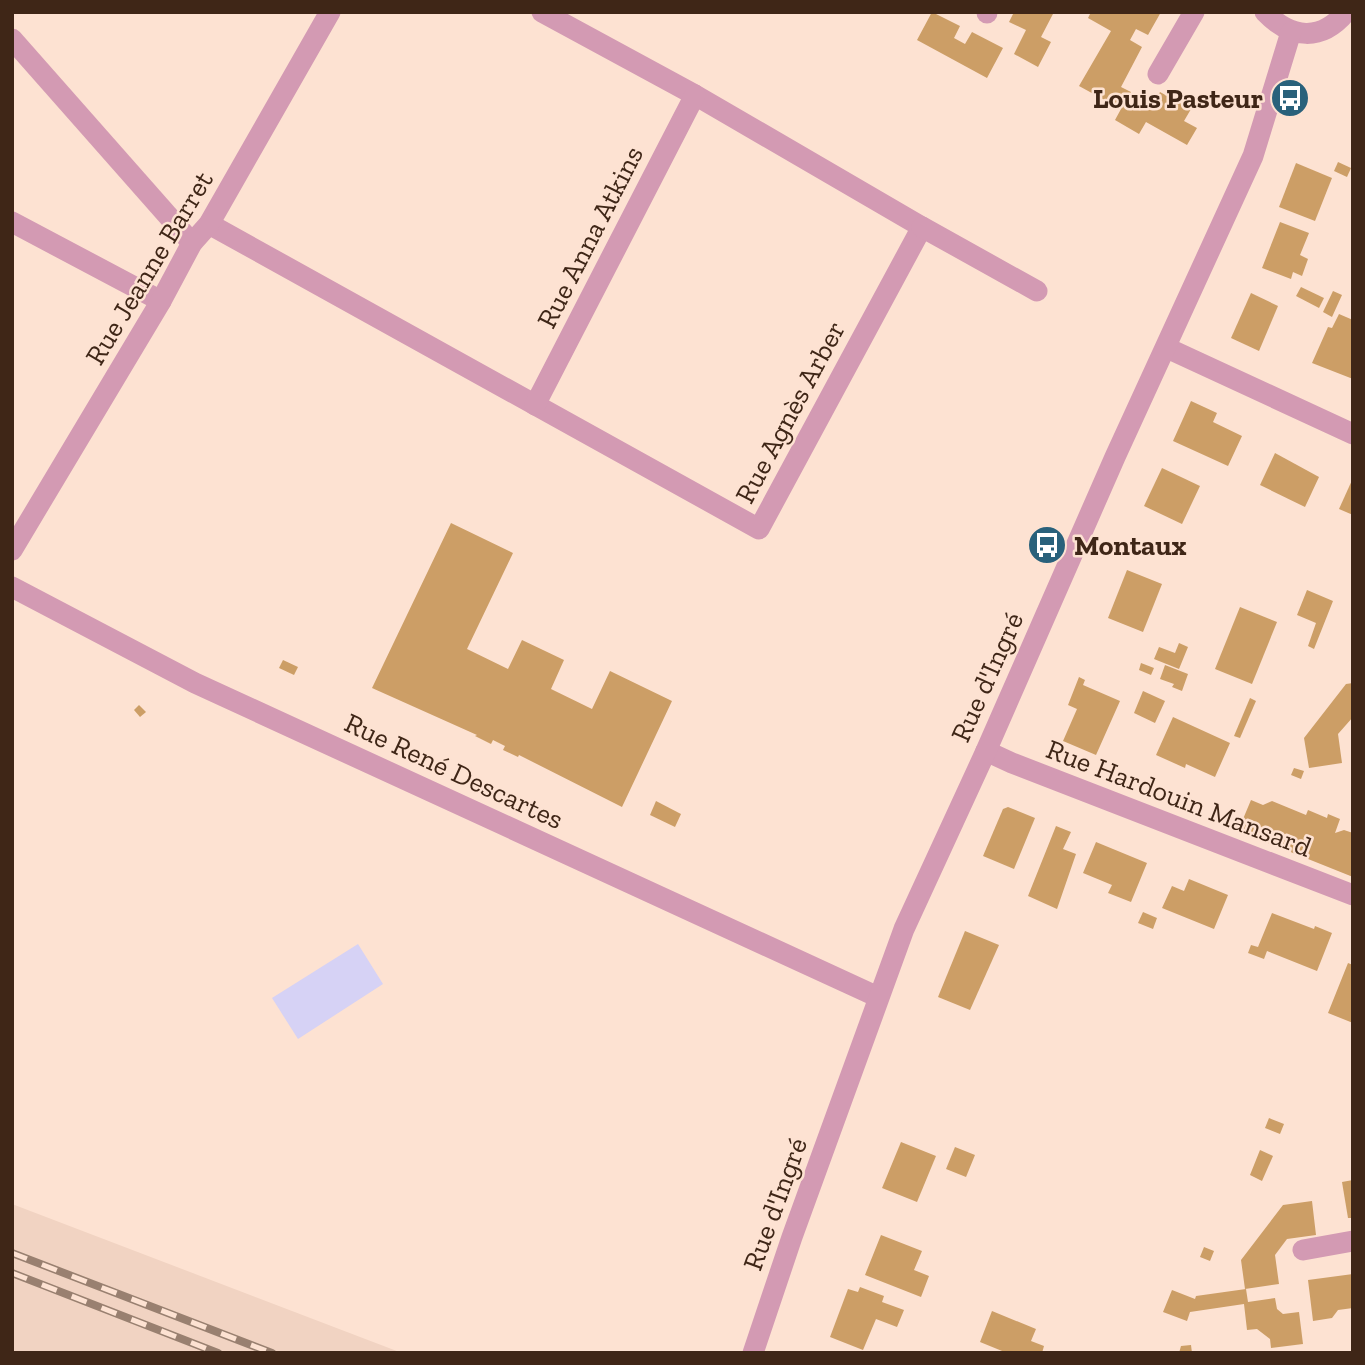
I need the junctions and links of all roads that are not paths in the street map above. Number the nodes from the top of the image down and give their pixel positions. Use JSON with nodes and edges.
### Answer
{"nodes":[{"id":1,"x":330,"y":12,"type":"edge"},
{"id":2,"x":542,"y":12,"type":"edge"},
{"id":3,"x":1194,"y":12,"type":"edge"},
{"id":4,"x":1265,"y":12,"type":"edge"},
{"id":5,"x":1346,"y":12,"type":"edge"},
{"id":6,"x":1291,"y":32,"type":"junction"},
{"id":7,"x":12,"y":39,"type":"edge"},
{"id":8,"x":1158,"y":74,"type":"dead end"},
{"id":9,"x":695,"y":95,"type":"junction"},
{"id":10,"x":12,"y":222,"type":"edge"},
{"id":11,"x":209,"y":224,"type":"junction"},
{"id":12,"x":922,"y":227,"type":"junction"},
{"id":13,"x":192,"y":243,"type":"junction"},
{"id":14,"x":1037,"y":291,"type":"dead end"},
{"id":15,"x":161,"y":301,"type":"junction"},
{"id":16,"x":1167,"y":348,"type":"junction"},
{"id":17,"x":535,"y":405,"type":"junction"},
{"id":18,"x":1353,"y":435,"type":"edge"},
{"id":19,"x":12,"y":550,"type":"edge"},
{"id":20,"x":12,"y":587,"type":"edge"},
{"id":21,"x":986,"y":751,"type":"junction"},
{"id":22,"x":1353,"y":895,"type":"edge"},
{"id":23,"x":878,"y":997,"type":"junction"},
{"id":24,"x":1353,"y":1241,"type":"edge"},
{"id":25,"x":1303,"y":1250,"type":"dead end"},
{"id":26,"x":753,"y":1353,"type":"edge"}],
"edges":[{"from":1,"to":11,"type":"street","name":"Rue Jeanne Barret"},
{"from":2,"to":9,"type":"street"},
{"from":3,"to":8,"type":"street"},
{"from":4,"to":6,"type":"street"},
{"from":5,"to":6,"type":"street"},
{"from":6,"to":16,"type":"street","name":"Rue d'Ingré"},
{"from":7,"to":13,"type":"street"},
{"from":9,"to":12,"type":"street"},
{"from":9,"to":17,"type":"street","name":"Rue Anna Atkins"},
{"from":10,"to":15,"type":"street"},
{"from":11,"to":13,"type":"street","name":"Rue Jeanne Barret"},
{"from":11,"to":17,"type":"street","name":"Rue Agnès Arber"},
{"from":12,"to":14,"type":"street"},
{"from":12,"to":17,"type":"street","name":"Rue Agnès Arber"},
{"from":13,"to":15,"type":"street","name":"Rue Jeanne Barret"},
{"from":15,"to":19,"type":"street","name":"Rue Jeanne Barret"},
{"from":16,"to":18,"type":"street"},
{"from":16,"to":21,"type":"street","name":"Rue d'Ingré"},
{"from":20,"to":23,"type":"street","name":"Rue René Descartes"},
{"from":21,"to":22,"type":"street","name":"Rue Hardouin Mansard"},
{"from":21,"to":23,"type":"street","name":"Rue d'Ingré"},
{"from":23,"to":26,"type":"street","name":"Rue d'Ingré"},
{"from":24,"to":25,"type":"street"}]}
